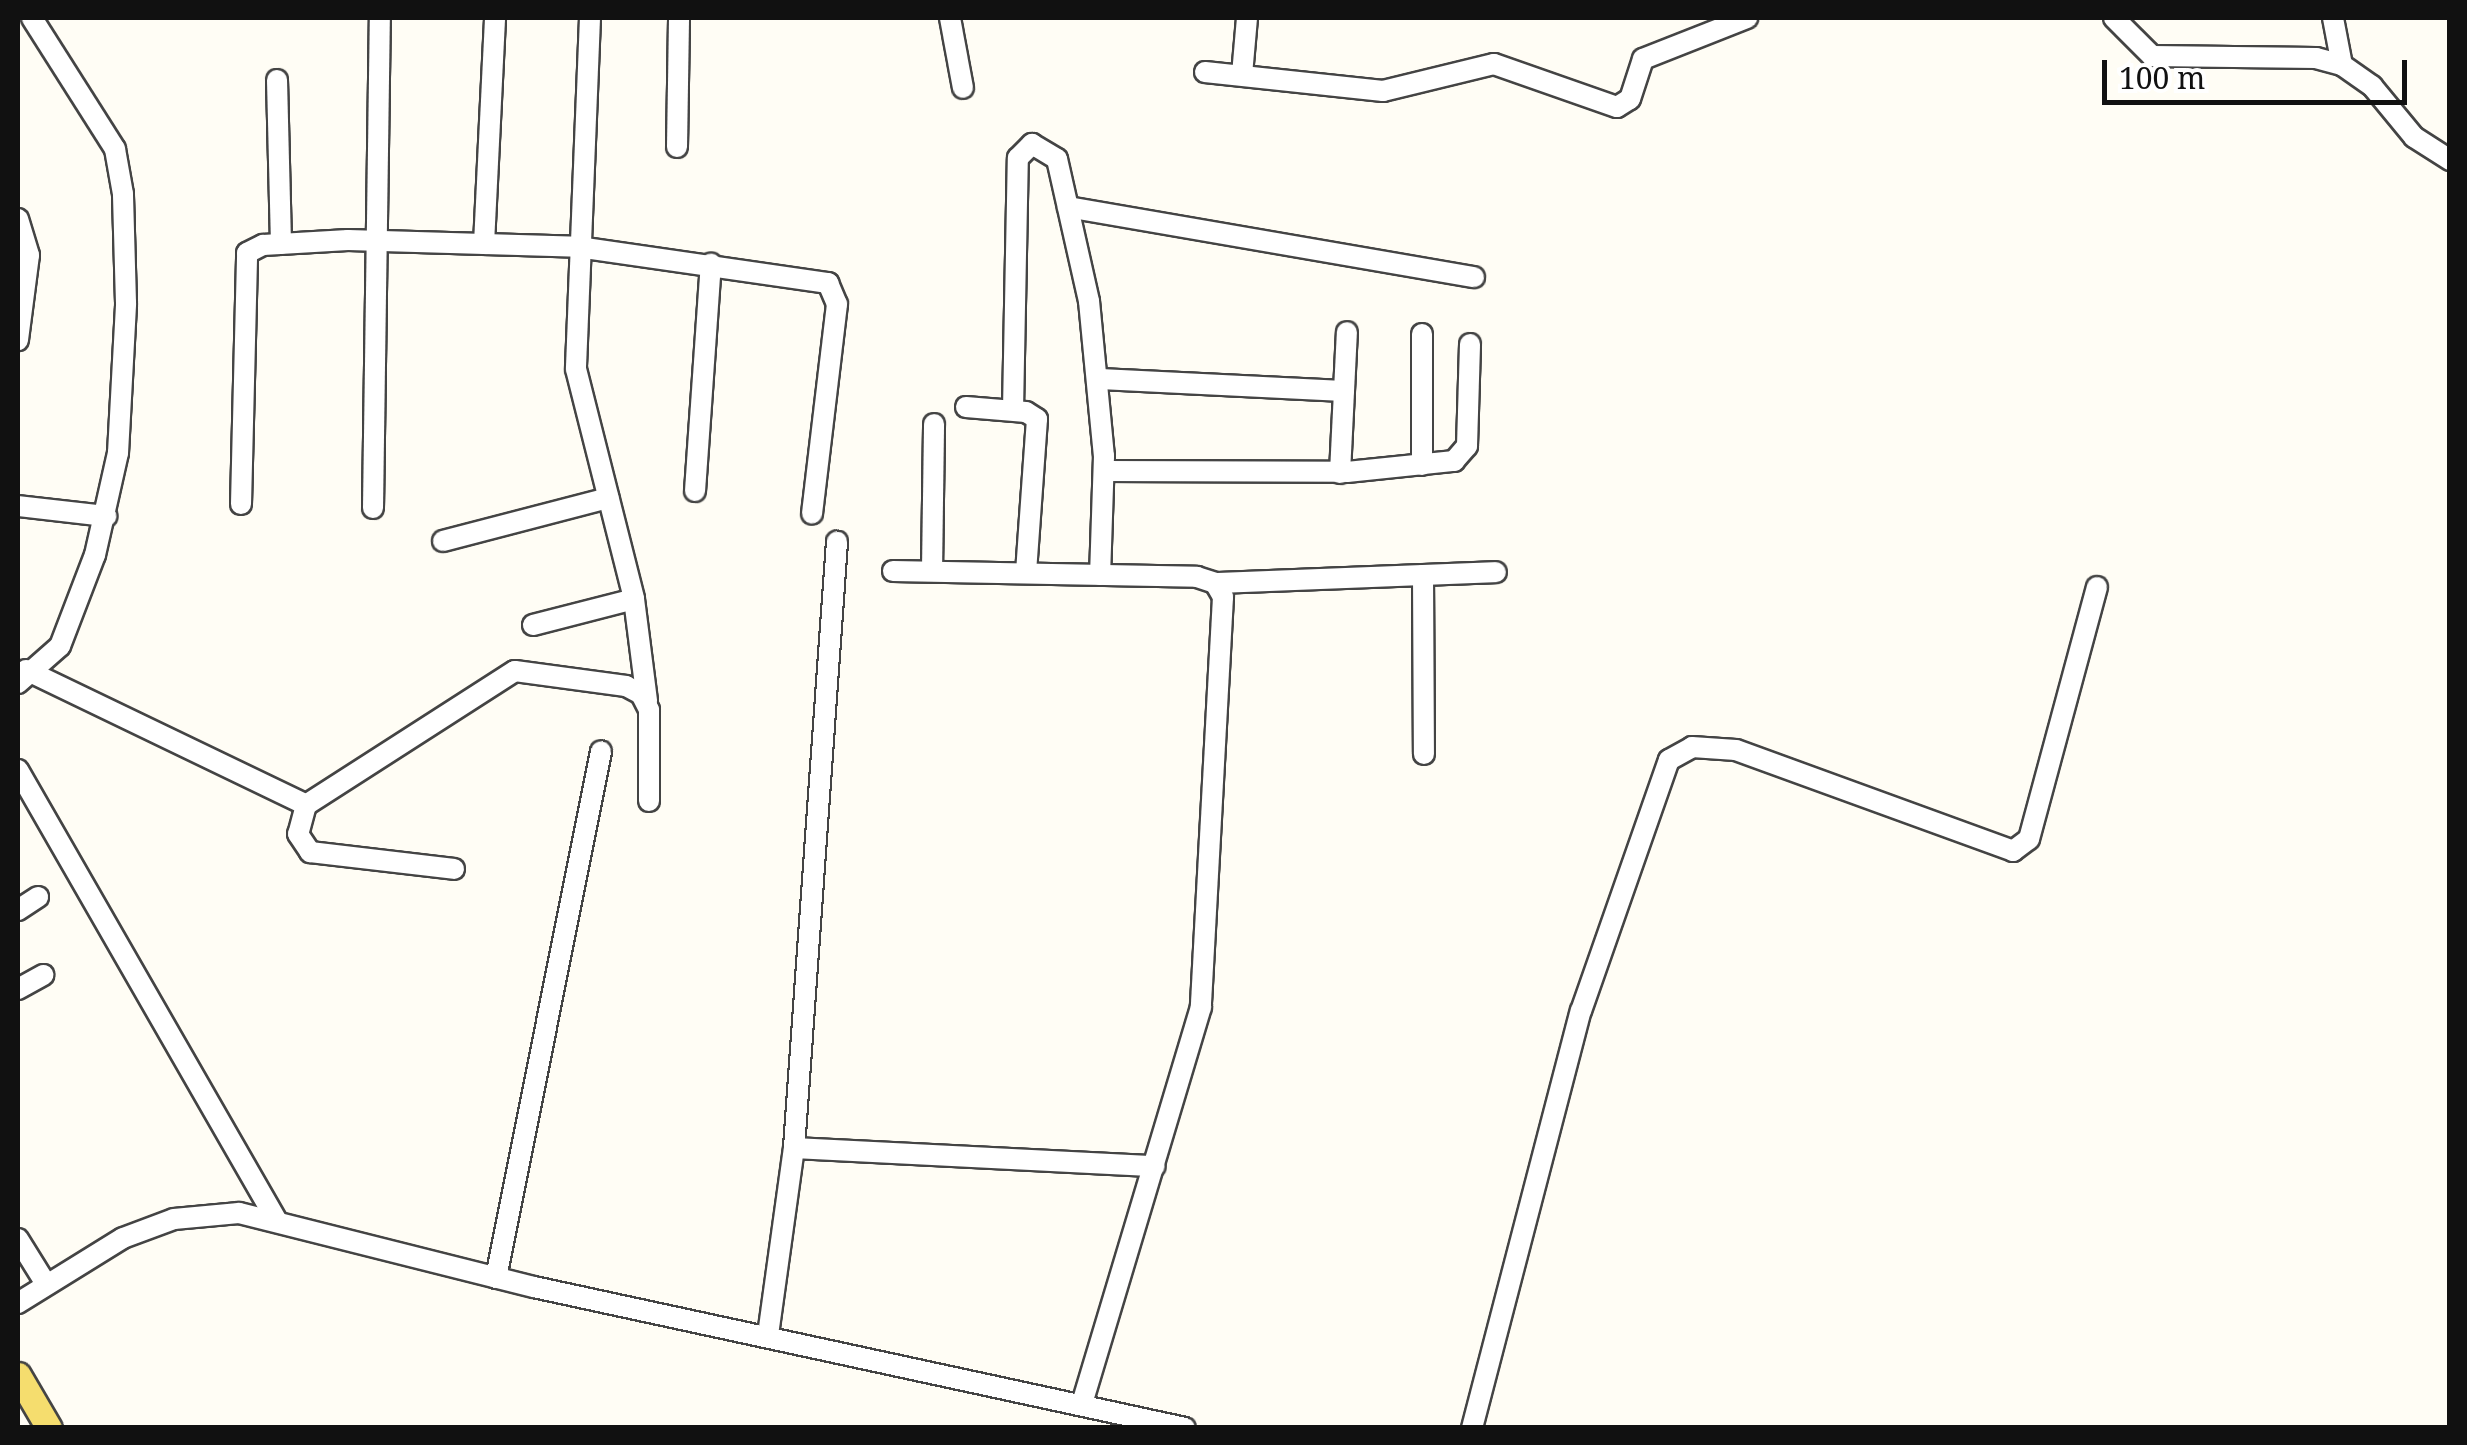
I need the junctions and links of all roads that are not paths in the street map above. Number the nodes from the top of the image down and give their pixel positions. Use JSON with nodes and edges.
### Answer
{"nodes":[{"id":1,"x":32,"y":18,"type":"edge"},
{"id":2,"x":380,"y":18,"type":"edge"},
{"id":3,"x":496,"y":18,"type":"edge"},
{"id":4,"x":590,"y":18,"type":"edge"},
{"id":5,"x":680,"y":18,"type":"edge"},
{"id":6,"x":950,"y":18,"type":"edge"},
{"id":7,"x":1247,"y":18,"type":"edge"},
{"id":8,"x":1747,"y":18,"type":"edge"},
{"id":9,"x":2114,"y":18,"type":"edge"},
{"id":10,"x":2333,"y":18,"type":"edge"},
{"id":11,"x":2342,"y":65,"type":"junction"},
{"id":12,"x":1205,"y":72,"type":"dead end"},
{"id":13,"x":1242,"y":75,"type":"junction"},
{"id":14,"x":277,"y":80,"type":"dead end"},
{"id":15,"x":963,"y":88,"type":"dead end"},
{"id":16,"x":677,"y":147,"type":"dead end"},
{"id":17,"x":2450,"y":160,"type":"edge"},
{"id":18,"x":1068,"y":207,"type":"junction"},
{"id":19,"x":18,"y":218,"type":"edge"},
{"id":20,"x":378,"y":240,"type":"junction"},
{"id":21,"x":281,"y":244,"type":"junction"},
{"id":22,"x":484,"y":244,"type":"junction"},
{"id":23,"x":578,"y":247,"type":"junction"},
{"id":24,"x":712,"y":264,"type":"junction"},
{"id":25,"x":1474,"y":277,"type":"dead end"},
{"id":26,"x":1347,"y":332,"type":"dead end"},
{"id":27,"x":1422,"y":334,"type":"dead end"},
{"id":28,"x":18,"y":340,"type":"edge"},
{"id":29,"x":1470,"y":344,"type":"dead end"},
{"id":30,"x":1100,"y":380,"type":"junction"},
{"id":31,"x":1344,"y":392,"type":"junction"},
{"id":32,"x":966,"y":407,"type":"dead end"},
{"id":33,"x":1013,"y":410,"type":"junction"},
{"id":34,"x":934,"y":424,"type":"dead end"},
{"id":35,"x":1422,"y":465,"type":"junction"},
{"id":36,"x":1104,"y":470,"type":"junction"},
{"id":37,"x":1340,"y":472,"type":"junction"},
{"id":38,"x":695,"y":491,"type":"dead end"},
{"id":39,"x":608,"y":498,"type":"junction"},
{"id":40,"x":241,"y":504,"type":"dead end"},
{"id":41,"x":18,"y":506,"type":"edge"},
{"id":42,"x":373,"y":508,"type":"dead end"},
{"id":43,"x":812,"y":514,"type":"dead end"},
{"id":44,"x":106,"y":516,"type":"junction"},
{"id":45,"x":442,"y":541,"type":"dead end"},
{"id":46,"x":837,"y":542,"type":"dead end"},
{"id":47,"x":894,"y":570,"type":"dead end"},
{"id":48,"x":932,"y":571,"type":"junction"},
{"id":49,"x":1496,"y":572,"type":"dead end"},
{"id":50,"x":1026,"y":573,"type":"junction"},
{"id":51,"x":1423,"y":574,"type":"junction"},
{"id":52,"x":1100,"y":575,"type":"junction"},
{"id":53,"x":1215,"y":583,"type":"junction"},
{"id":54,"x":2097,"y":587,"type":"dead end"},
{"id":55,"x":634,"y":599,"type":"junction"},
{"id":56,"x":534,"y":625,"type":"dead end"},
{"id":57,"x":22,"y":677,"type":"edge"},
{"id":58,"x":647,"y":702,"type":"junction"},
{"id":59,"x":601,"y":751,"type":"dead end"},
{"id":60,"x":1424,"y":754,"type":"dead end"},
{"id":61,"x":18,"y":770,"type":"edge"},
{"id":62,"x":649,"y":801,"type":"dead end"},
{"id":63,"x":306,"y":805,"type":"junction"},
{"id":64,"x":454,"y":869,"type":"dead end"},
{"id":65,"x":38,"y":897,"type":"dead end"},
{"id":66,"x":18,"y":910,"type":"edge"},
{"id":67,"x":43,"y":975,"type":"dead end"},
{"id":68,"x":18,"y":989,"type":"edge"},
{"id":69,"x":794,"y":1148,"type":"junction"},
{"id":70,"x":1155,"y":1166,"type":"junction"},
{"id":71,"x":277,"y":1221,"type":"junction"},
{"id":72,"x":18,"y":1239,"type":"edge"},
{"id":73,"x":496,"y":1278,"type":"junction"},
{"id":74,"x":46,"y":1284,"type":"junction"},
{"id":75,"x":18,"y":1303,"type":"edge"},
{"id":76,"x":768,"y":1335,"type":"junction"},
{"id":77,"x":22,"y":1391,"type":"edge"},
{"id":78,"x":1082,"y":1404,"type":"junction"},
{"id":79,"x":49,"y":1428,"type":"edge"},
{"id":80,"x":1185,"y":1428,"type":"edge"},
{"id":81,"x":1472,"y":1428,"type":"edge"}],
"edges":[{"from":1,"to":44,"type":"street"},
{"from":2,"to":20,"type":"street"},
{"from":3,"to":22,"type":"street"},
{"from":4,"to":23,"type":"street"},
{"from":5,"to":16,"type":"street"},
{"from":6,"to":15,"type":"street"},
{"from":7,"to":13,"type":"street"},
{"from":8,"to":13,"type":"street"},
{"from":9,"to":11,"type":"street"},
{"from":10,"to":11,"type":"street"},
{"from":11,"to":17,"type":"street"},
{"from":12,"to":13,"type":"street"},
{"from":14,"to":21,"type":"street"},
{"from":18,"to":25,"type":"street"},
{"from":18,"to":30,"type":"street"},
{"from":18,"to":33,"type":"street"},
{"from":19,"to":28,"type":"street"},
{"from":20,"to":21,"type":"street"},
{"from":20,"to":22,"type":"street"},
{"from":20,"to":42,"type":"street"},
{"from":21,"to":40,"type":"street"},
{"from":22,"to":23,"type":"street"},
{"from":23,"to":24,"type":"street"},
{"from":23,"to":39,"type":"street"},
{"from":24,"to":38,"type":"street"},
{"from":24,"to":43,"type":"street"},
{"from":26,"to":31,"type":"street"},
{"from":27,"to":35,"type":"street"},
{"from":29,"to":35,"type":"street"},
{"from":30,"to":31,"type":"street"},
{"from":30,"to":36,"type":"street"},
{"from":31,"to":37,"type":"street"},
{"from":32,"to":33,"type":"street"},
{"from":33,"to":50,"type":"street"},
{"from":34,"to":48,"type":"street"},
{"from":35,"to":37,"type":"street"},
{"from":36,"to":37,"type":"street"},
{"from":36,"to":52,"type":"street"},
{"from":39,"to":45,"type":"street"},
{"from":39,"to":55,"type":"street"},
{"from":41,"to":44,"type":"street"},
{"from":44,"to":57,"type":"street"},
{"from":46,"to":69,"type":"street"},
{"from":47,"to":48,"type":"street"},
{"from":48,"to":50,"type":"street"},
{"from":49,"to":51,"type":"street"},
{"from":50,"to":52,"type":"street"},
{"from":51,"to":53,"type":"street"},
{"from":51,"to":60,"type":"street"},
{"from":52,"to":53,"type":"street"},
{"from":53,"to":70,"type":"street"},
{"from":54,"to":81,"type":"street"},
{"from":55,"to":56,"type":"street"},
{"from":55,"to":58,"type":"street"},
{"from":57,"to":63,"type":"street"},
{"from":58,"to":62,"type":"street"},
{"from":58,"to":63,"type":"street"},
{"from":59,"to":73,"type":"street"},
{"from":61,"to":71,"type":"street"},
{"from":63,"to":64,"type":"street"},
{"from":65,"to":66,"type":"street"},
{"from":67,"to":68,"type":"street"},
{"from":69,"to":70,"type":"street"},
{"from":69,"to":76,"type":"street"},
{"from":70,"to":78,"type":"street"},
{"from":71,"to":73,"type":"street"},
{"from":71,"to":74,"type":"street"},
{"from":72,"to":74,"type":"street"},
{"from":73,"to":76,"type":"street"},
{"from":74,"to":75,"type":"street"},
{"from":76,"to":78,"type":"street"},
{"from":77,"to":79,"type":"main road"},
{"from":78,"to":80,"type":"street"}]}
